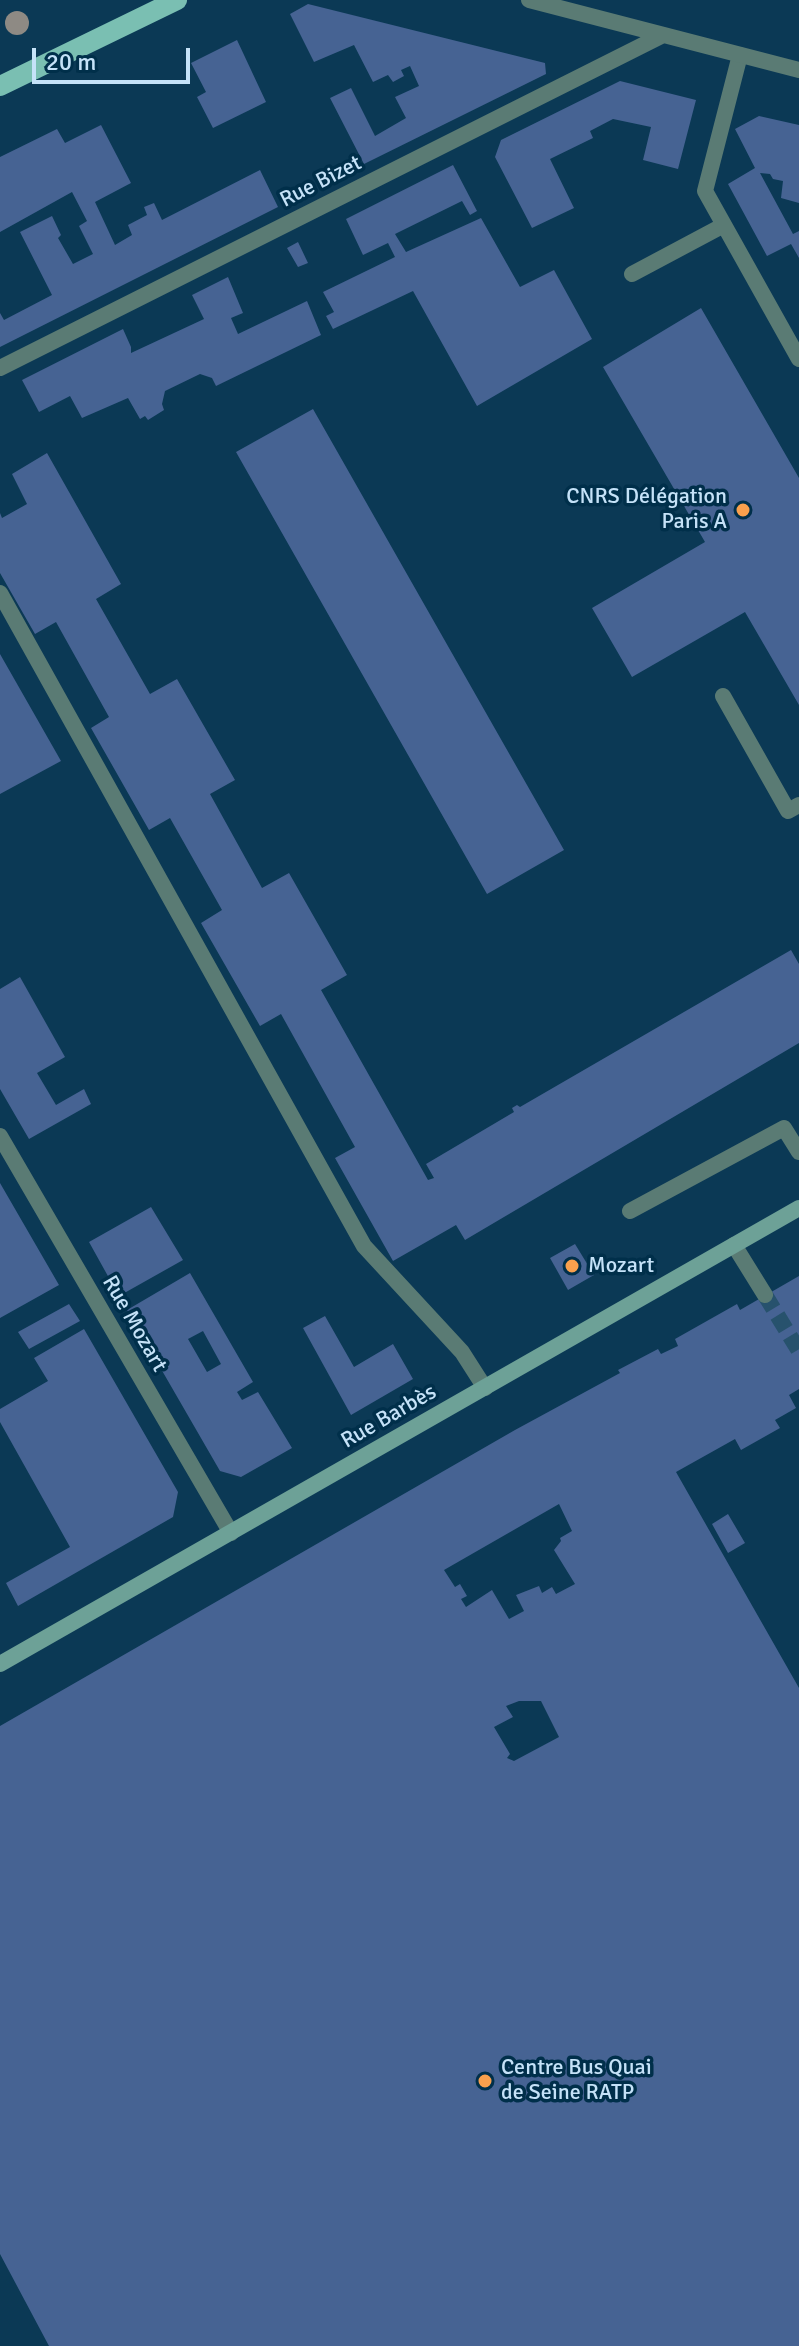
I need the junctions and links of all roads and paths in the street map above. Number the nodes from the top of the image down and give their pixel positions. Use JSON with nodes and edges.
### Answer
{"nodes":[{"id":1,"x":177,"y":0,"type":"edge"},
{"id":2,"x":529,"y":0,"type":"edge"},
{"id":3,"x":661,"y":36,"type":"junction"},
{"id":4,"x":740,"y":55,"type":"junction"},
{"id":5,"x":799,"y":70,"type":"edge"},
{"id":6,"x":0,"y":86,"type":"edge"},
{"id":7,"x":724,"y":225,"type":"junction"},
{"id":8,"x":632,"y":274,"type":"dead end"},
{"id":9,"x":799,"y":359,"type":"edge"},
{"id":10,"x":0,"y":368,"type":"edge"},
{"id":11,"x":0,"y":593,"type":"edge"},
{"id":12,"x":723,"y":696,"type":"dead end"},
{"id":13,"x":799,"y":805,"type":"edge"},
{"id":14,"x":0,"y":1136,"type":"edge"},
{"id":15,"x":799,"y":1152,"type":"edge"},
{"id":16,"x":799,"y":1208,"type":"edge"},
{"id":17,"x":630,"y":1211,"type":"dead end"},
{"id":18,"x":734,"y":1245,"type":"junction"},
{"id":19,"x":765,"y":1295,"type":"tunnel mouth"},
{"id":20,"x":485,"y":1388,"type":"junction"},
{"id":21,"x":231,"y":1533,"type":"junction"},
{"id":22,"x":0,"y":1664,"type":"edge"}],
"edges":[{"from":1,"to":6,"type":"main road"},
{"from":2,"to":3,"type":"street"},
{"from":3,"to":4,"type":"street"},
{"from":3,"to":10,"type":"street","name":"Rue Bizet"},
{"from":4,"to":5,"type":"street"},
{"from":4,"to":7,"type":"street"},
{"from":7,"to":8,"type":"street"},
{"from":7,"to":9,"type":"street"},
{"from":11,"to":20,"type":"street"},
{"from":12,"to":13,"type":"street"},
{"from":14,"to":21,"type":"street","name":"Rue Mozart"},
{"from":15,"to":17,"type":"street"},
{"from":16,"to":18,"type":"main road","name":"Rue Barbès"},
{"from":18,"to":19,"type":"street"},
{"from":18,"to":20,"type":"main road","name":"Rue Barbès"},
{"from":20,"to":21,"type":"main road","name":"Rue Barbès"},
{"from":21,"to":22,"type":"main road","name":"Rue Barbès"}]}
